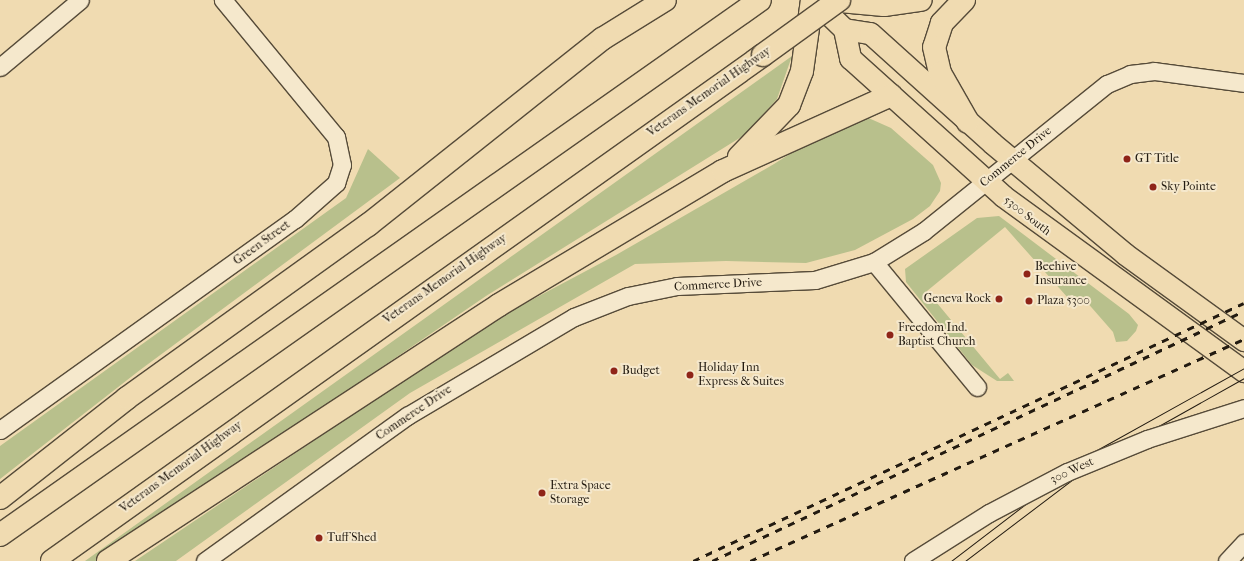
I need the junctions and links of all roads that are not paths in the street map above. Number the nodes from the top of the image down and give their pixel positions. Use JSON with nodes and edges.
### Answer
{"nodes":[{"id":1,"x":80,"y":0,"type":"edge"},
{"id":2,"x":223,"y":0,"type":"edge"},
{"id":3,"x":646,"y":0,"type":"edge"},
{"id":4,"x":665,"y":0,"type":"edge"},
{"id":5,"x":760,"y":0,"type":"edge"},
{"id":6,"x":813,"y":0,"type":"edge"},
{"id":7,"x":829,"y":0,"type":"edge"},
{"id":8,"x":839,"y":0,"type":"edge"},
{"id":9,"x":921,"y":0,"type":"edge"},
{"id":10,"x":964,"y":0,"type":"edge"},
{"id":11,"x":844,"y":29,"type":"junction"},
{"id":12,"x":602,"y":39,"type":"junction"},
{"id":13,"x":0,"y":67,"type":"edge"},
{"id":14,"x":1244,"y":84,"type":"edge"},
{"id":15,"x":891,"y":95,"type":"junction"},
{"id":16,"x":968,"y":122,"type":"junction"},
{"id":17,"x":1012,"y":160,"type":"junction"},
{"id":18,"x":723,"y":171,"type":"junction"},
{"id":19,"x":986,"y":181,"type":"junction"},
{"id":20,"x":874,"y":262,"type":"junction"},
{"id":21,"x":1244,"y":340,"type":"edge"},
{"id":22,"x":1244,"y":371,"type":"edge"},
{"id":23,"x":977,"y":387,"type":"dead end"},
{"id":24,"x":1244,"y":408,"type":"edge"},
{"id":25,"x":0,"y":430,"type":"edge"},
{"id":26,"x":0,"y":498,"type":"edge"},
{"id":27,"x":0,"y":535,"type":"edge"},
{"id":28,"x":1243,"y":546,"type":"edge"},
{"id":29,"x":52,"y":561,"type":"edge"},
{"id":30,"x":108,"y":561,"type":"edge"},
{"id":31,"x":205,"y":561,"type":"edge"},
{"id":32,"x":912,"y":561,"type":"edge"},
{"id":33,"x":1227,"y":561,"type":"edge"}],
"edges":[{"from":1,"to":13,"type":"street"},
{"from":2,"to":25,"type":"street","name":"Green Street"},
{"from":3,"to":12,"type":"highway"},
{"from":4,"to":12,"type":"highway"},
{"from":5,"to":27,"type":"highway"},
{"from":6,"to":11,"type":"main road"},
{"from":6,"to":18,"type":"highway"},
{"from":7,"to":9,"type":"highway"},
{"from":8,"to":29,"type":"highway","name":"Veterans Memorial Highway","bridge":true},
{"from":10,"to":16,"type":"highway"},
{"from":11,"to":15,"type":"main road","name":"5300 South"},
{"from":11,"to":16,"type":"main road"},
{"from":12,"to":26,"type":"highway"},
{"from":14,"to":17,"type":"street","name":"Commerce Drive"},
{"from":15,"to":18,"type":"highway"},
{"from":15,"to":19,"type":"main road","name":"5300 South"},
{"from":16,"to":17,"type":"main road"},
{"from":17,"to":19,"type":"street","name":"Commerce Drive"},
{"from":17,"to":21,"type":"main road"},
{"from":18,"to":30,"type":"highway"},
{"from":19,"to":20,"type":"street","name":"Commerce Drive"},
{"from":19,"to":22,"type":"main road","name":"5300 South"},
{"from":20,"to":23,"type":"street"},
{"from":20,"to":31,"type":"street","name":"Commerce Drive"},
{"from":24,"to":32,"type":"street","name":"300 West","bridge":true},
{"from":28,"to":33,"type":"street"}]}
